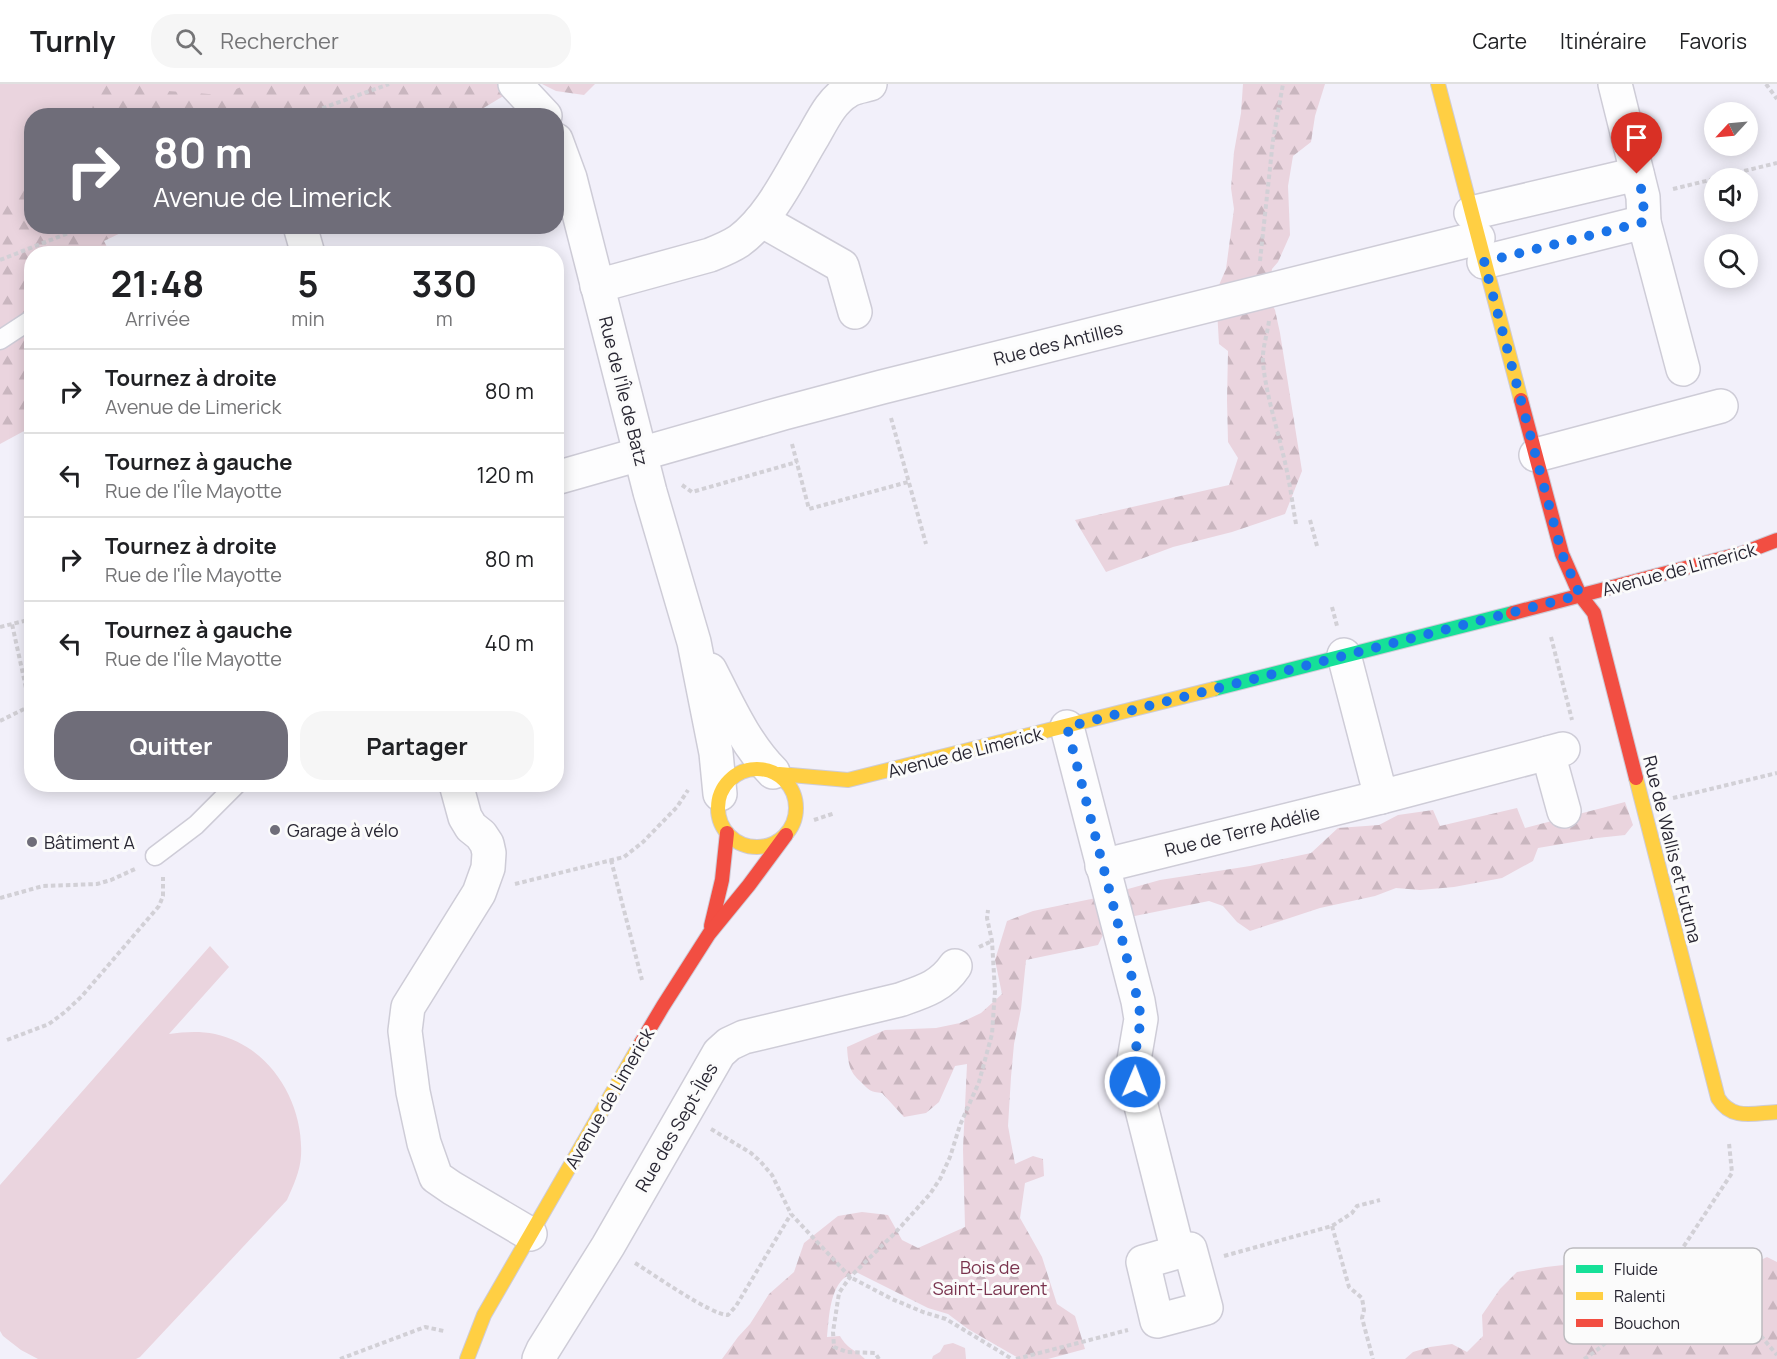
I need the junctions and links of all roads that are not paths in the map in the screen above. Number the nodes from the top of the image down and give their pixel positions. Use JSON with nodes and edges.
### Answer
{"nodes":[{"id":1,"x":515,"y":84,"type":"edge"},
{"id":2,"x":870,"y":84,"type":"edge"},
{"id":3,"x":1438,"y":84,"type":"edge"},
{"id":4,"x":1615,"y":84,"type":"edge"},
{"id":5,"x":538,"y":108,"type":"edge"},
{"id":6,"x":564,"y":162,"type":"edge"},
{"id":7,"x":1641,"y":198,"type":"junction"},
{"id":8,"x":760,"y":220,"type":"junction"},
{"id":9,"x":1478,"y":237,"type":"junction"},
{"id":10,"x":597,"y":286,"type":"junction"},
{"id":11,"x":855,"y":312,"type":"dead end"},
{"id":12,"x":24,"y":324,"type":"edge"},
{"id":13,"x":0,"y":340,"type":"edge"},
{"id":14,"x":1683,"y":369,"type":"dead end"},
{"id":15,"x":1721,"y":406,"type":"dead end"},
{"id":16,"x":641,"y":455,"type":"junction"},
{"id":17,"x":1536,"y":455,"type":"junction"},
{"id":18,"x":564,"y":476,"type":"edge"},
{"id":19,"x":1777,"y":540,"type":"edge"},
{"id":20,"x":1580,"y":595,"type":"junction"},
{"id":21,"x":694,"y":642,"type":"junction"},
{"id":22,"x":1344,"y":655,"type":"junction"},
{"id":23,"x":1067,"y":727,"type":"junction"},
{"id":24,"x":776,"y":773,"type":"junction"},
{"id":25,"x":848,"y":780,"type":"junction"},
{"id":26,"x":706,"y":790,"type":"junction"},
{"id":27,"x":229,"y":792,"type":"edge"},
{"id":28,"x":458,"y":792,"type":"edge"},
{"id":29,"x":830,"y":794,"type":"dead end"},
{"id":30,"x":1381,"y":797,"type":"junction"},
{"id":31,"x":812,"y":809,"type":"dead end"},
{"id":32,"x":1564,"y":811,"type":"dead end"},
{"id":33,"x":790,"y":829,"type":"junction"},
{"id":34,"x":727,"y":833,"type":"junction"},
{"id":35,"x":155,"y":856,"type":"road end"},
{"id":36,"x":1102,"y":866,"type":"junction"},
{"id":37,"x":709,"y":934,"type":"junction"},
{"id":38,"x":955,"y":966,"type":"dead end"},
{"id":39,"x":1777,"y":1112,"type":"edge"},
{"id":40,"x":530,"y":1234,"type":"junction"},
{"id":41,"x":1186,"y":1258,"type":"road end"},
{"id":42,"x":467,"y":1359,"type":"edge"},
{"id":43,"x":539,"y":1359,"type":"edge"}],
"edges":[{"from":1,"to":5,"type":"street"},
{"from":2,"to":8,"type":"street"},
{"from":3,"to":9,"type":"street","name":"Rue de Wallis et Futuna"},
{"from":4,"to":7,"type":"street"},
{"from":6,"to":10,"type":"street","name":"Rue de l'Île de Batz"},
{"from":7,"to":9,"type":"street"},
{"from":7,"to":9,"type":"street"},
{"from":7,"to":14,"type":"street"},
{"from":8,"to":10,"type":"street"},
{"from":8,"to":11,"type":"street"},
{"from":9,"to":16,"type":"street","name":"Rue des Antilles"},
{"from":9,"to":17,"type":"street","name":"Rue de Wallis et Futuna"},
{"from":10,"to":16,"type":"street","name":"Rue de l'Île de Batz"},
{"from":12,"to":13,"type":"lane"},
{"from":15,"to":17,"type":"street"},
{"from":16,"to":18,"type":"street","name":"Rue des Antilles"},
{"from":16,"to":21,"type":"street","name":"Rue de l'Île de Batz"},
{"from":17,"to":20,"type":"street","name":"Rue de Wallis et Futuna"},
{"from":19,"to":20,"type":"street","name":"Avenue de Limerick"},
{"from":20,"to":22,"type":"street","name":"Avenue de Limerick"},
{"from":20,"to":39,"type":"street","name":"Rue de Wallis et Futuna"},
{"from":21,"to":24,"type":"street","name":"Rue de l'Île de Batz"},
{"from":21,"to":26,"type":"street","name":"Rue de l'Île de Batz"},
{"from":22,"to":23,"type":"street","name":"Avenue de Limerick"},
{"from":22,"to":30,"type":"street"},
{"from":23,"to":25,"type":"street","name":"Avenue de Limerick"},
{"from":23,"to":36,"type":"street"},
{"from":24,"to":25,"type":"street","name":"Avenue de Limerick"},
{"from":24,"to":26,"type":"street"},
{"from":24,"to":33,"type":"street"},
{"from":25,"to":29,"type":"street","name":"Avenue de Limerick"},
{"from":26,"to":34,"type":"street"},
{"from":27,"to":35,"type":"lane"},
{"from":28,"to":40,"type":"street"},
{"from":30,"to":32,"type":"street","name":"Rue de Terre Adélie"},
{"from":30,"to":36,"type":"street","name":"Rue de Terre Adélie"},
{"from":31,"to":33,"type":"street","name":"Avenue de Limerick"},
{"from":33,"to":34,"type":"street"},
{"from":33,"to":37,"type":"street","name":"Avenue de Limerick"},
{"from":34,"to":37,"type":"street","name":"Avenue de Limerick"},
{"from":36,"to":41,"type":"street"},
{"from":37,"to":40,"type":"street","name":"Avenue de Limerick"},
{"from":38,"to":43,"type":"street","name":"Rue des Sept-Îles"},
{"from":40,"to":42,"type":"street","name":"Avenue de Limerick"}]}
